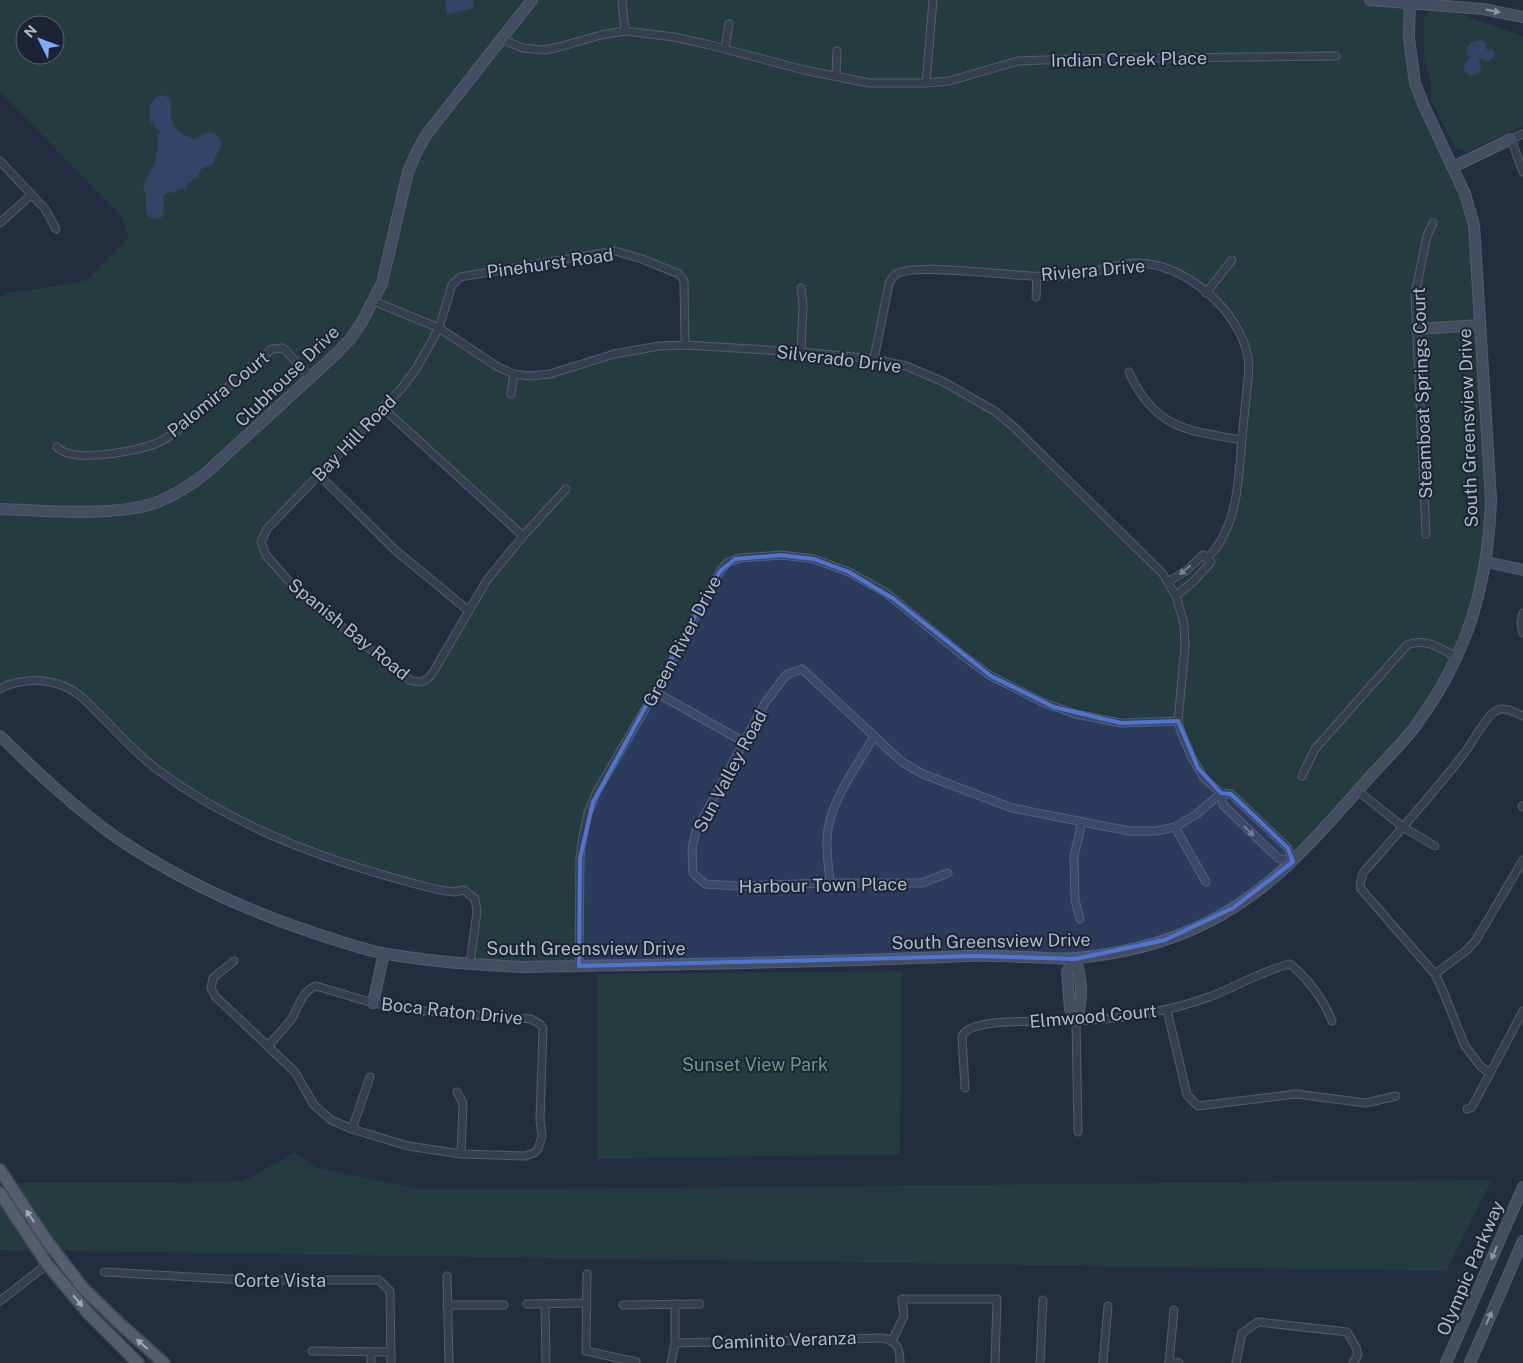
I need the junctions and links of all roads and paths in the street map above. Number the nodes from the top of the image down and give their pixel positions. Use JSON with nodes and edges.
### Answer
{"nodes":[{"id":1,"x":531,"y":0,"type":"edge"},
{"id":2,"x":622,"y":0,"type":"edge"},
{"id":3,"x":933,"y":0,"type":"edge"},
{"id":4,"x":1370,"y":0,"type":"edge"},
{"id":5,"x":1410,"y":1,"type":"edge"},
{"id":6,"x":1523,"y":17,"type":"edge"},
{"id":7,"x":729,"y":24,"type":"dead end"},
{"id":8,"x":626,"y":31,"type":"junction"},
{"id":9,"x":501,"y":40,"type":"junction"},
{"id":10,"x":725,"y":48,"type":"junction"},
{"id":11,"x":837,"y":51,"type":"dead end"},
{"id":12,"x":1336,"y":56,"type":"dead end"},
{"id":13,"x":836,"y":76,"type":"junction"},
{"id":14,"x":926,"y":83,"type":"junction"},
{"id":15,"x":1523,"y":134,"type":"edge"},
{"id":16,"x":1511,"y":139,"type":"junction"},
{"id":17,"x":0,"y":161,"type":"edge"},
{"id":18,"x":1453,"y":168,"type":"junction"},
{"id":19,"x":1523,"y":172,"type":"edge"},
{"id":20,"x":31,"y":195,"type":"junction"},
{"id":21,"x":0,"y":223,"type":"edge"},
{"id":22,"x":1432,"y":224,"type":"dead end"},
{"id":23,"x":56,"y":229,"type":"dead end"},
{"id":24,"x":1232,"y":260,"type":"dead end"},
{"id":25,"x":1037,"y":276,"type":"junction"},
{"id":26,"x":801,"y":288,"type":"dead end"},
{"id":27,"x":1206,"y":293,"type":"junction"},
{"id":28,"x":1036,"y":297,"type":"dead end"},
{"id":29,"x":373,"y":301,"type":"junction"},
{"id":30,"x":1480,"y":325,"type":"junction"},
{"id":31,"x":439,"y":328,"type":"junction"},
{"id":32,"x":1417,"y":329,"type":"junction"},
{"id":33,"x":685,"y":345,"type":"junction"},
{"id":34,"x":801,"y":352,"type":"junction"},
{"id":35,"x":874,"y":360,"type":"junction"},
{"id":36,"x":1129,"y":372,"type":"dead end"},
{"id":37,"x":514,"y":374,"type":"junction"},
{"id":38,"x":311,"y":378,"type":"junction"},
{"id":39,"x":511,"y":394,"type":"dead end"},
{"id":40,"x":383,"y":408,"type":"junction"},
{"id":41,"x":1242,"y":440,"type":"junction"},
{"id":42,"x":57,"y":447,"type":"dead end"},
{"id":43,"x":318,"y":474,"type":"junction"},
{"id":44,"x":566,"y":489,"type":"dead end"},
{"id":45,"x":0,"y":509,"type":"edge"},
{"id":46,"x":1426,"y":534,"type":"dead end"},
{"id":47,"x":523,"y":536,"type":"junction"},
{"id":48,"x":262,"y":542,"type":"joint"},
{"id":49,"x":1207,"y":558,"type":"junction"},
{"id":50,"x":1486,"y":562,"type":"junction"},
{"id":51,"x":1523,"y":570,"type":"edge"},
{"id":52,"x":1168,"y":582,"type":"junction"},
{"id":53,"x":1176,"y":596,"type":"junction"},
{"id":54,"x":469,"y":611,"type":"junction"},
{"id":55,"x":1523,"y":613,"type":"edge"},
{"id":56,"x":1523,"y":632,"type":"edge"},
{"id":57,"x":1457,"y":657,"type":"junction"},
{"id":58,"x":0,"y":689,"type":"edge"},
{"id":59,"x":655,"y":692,"type":"junction"},
{"id":60,"x":1523,"y":716,"type":"edge"},
{"id":61,"x":1178,"y":721,"type":"junction"},
{"id":62,"x":0,"y":736,"type":"edge"},
{"id":63,"x":874,"y":736,"type":"junction"},
{"id":64,"x":744,"y":742,"type":"junction"},
{"id":65,"x":1302,"y":776,"type":"dead end"},
{"id":66,"x":1358,"y":791,"type":"junction"},
{"id":67,"x":1221,"y":793,"type":"junction"},
{"id":68,"x":1082,"y":822,"type":"junction"},
{"id":69,"x":1175,"y":827,"type":"junction"},
{"id":70,"x":1403,"y":828,"type":"junction"},
{"id":71,"x":1435,"y":846,"type":"dead end"},
{"id":72,"x":1523,"y":860,"type":"edge"},
{"id":73,"x":1293,"y":862,"type":"junction"},
{"id":74,"x":948,"y":873,"type":"dead end"},
{"id":75,"x":697,"y":878,"type":"joint"},
{"id":76,"x":1206,"y":882,"type":"dead end"},
{"id":77,"x":830,"y":883,"type":"junction"},
{"id":78,"x":1080,"y":919,"type":"dead end"},
{"id":79,"x":384,"y":954,"type":"junction"},
{"id":80,"x":1075,"y":959,"type":"junction"},
{"id":81,"x":234,"y":962,"type":"dead end"},
{"id":82,"x":470,"y":964,"type":"junction"},
{"id":83,"x":579,"y":966,"type":"junction"},
{"id":84,"x":1435,"y":974,"type":"junction"},
{"id":85,"x":373,"y":1003,"type":"junction"},
{"id":86,"x":1167,"y":1010,"type":"junction"},
{"id":87,"x":1523,"y":1011,"type":"edge"},
{"id":88,"x":1332,"y":1021,"type":"dead end"},
{"id":89,"x":1076,"y":1022,"type":"junction"},
{"id":90,"x":268,"y":1046,"type":"junction"},
{"id":91,"x":1490,"y":1073,"type":"junction"},
{"id":92,"x":370,"y":1077,"type":"dead end"},
{"id":93,"x":965,"y":1088,"type":"dead end"},
{"id":94,"x":457,"y":1092,"type":"dead end"},
{"id":95,"x":1396,"y":1096,"type":"dead end"},
{"id":96,"x":1467,"y":1110,"type":"dead end"},
{"id":97,"x":352,"y":1129,"type":"junction"},
{"id":98,"x":1078,"y":1132,"type":"dead end"},
{"id":99,"x":461,"y":1154,"type":"junction"},
{"id":100,"x":0,"y":1170,"type":"edge"},
{"id":101,"x":1523,"y":1186,"type":"edge"},
{"id":102,"x":0,"y":1194,"type":"edge"},
{"id":103,"x":1523,"y":1241,"type":"edge"},
{"id":104,"x":58,"y":1256,"type":"junction"},
{"id":105,"x":47,"y":1264,"type":"junction"},
{"id":106,"x":104,"y":1272,"type":"dead end"},
{"id":107,"x":587,"y":1274,"type":"dead end"},
{"id":108,"x":447,"y":1276,"type":"dead end"},
{"id":109,"x":1043,"y":1300,"type":"dead end"},
{"id":110,"x":0,"y":1301,"type":"edge"},
{"id":111,"x":587,"y":1303,"type":"junction"},
{"id":112,"x":504,"y":1304,"type":"dead end"},
{"id":113,"x":527,"y":1304,"type":"dead end"},
{"id":114,"x":546,"y":1304,"type":"junction"},
{"id":115,"x":675,"y":1304,"type":"junction"},
{"id":116,"x":700,"y":1304,"type":"dead end"},
{"id":117,"x":447,"y":1305,"type":"junction"},
{"id":118,"x":623,"y":1305,"type":"dead end"},
{"id":119,"x":1108,"y":1306,"type":"dead end"},
{"id":120,"x":1174,"y":1310,"type":"dead end"},
{"id":121,"x":892,"y":1341,"type":"junction"},
{"id":122,"x":675,"y":1343,"type":"junction"},
{"id":123,"x":312,"y":1351,"type":"dead end"},
{"id":124,"x":371,"y":1352,"type":"junction"},
{"id":125,"x":392,"y":1352,"type":"junction"},
{"id":126,"x":636,"y":1362,"type":"edge"},
{"id":127,"x":1169,"y":1362,"type":"edge"},
{"id":128,"x":138,"y":1363,"type":"edge"},
{"id":129,"x":164,"y":1363,"type":"edge"},
{"id":130,"x":371,"y":1363,"type":"edge"},
{"id":131,"x":391,"y":1363,"type":"edge"},
{"id":132,"x":449,"y":1363,"type":"edge"},
{"id":133,"x":546,"y":1363,"type":"edge"},
{"id":134,"x":671,"y":1363,"type":"edge"},
{"id":135,"x":900,"y":1363,"type":"edge"},
{"id":136,"x":995,"y":1363,"type":"edge"},
{"id":137,"x":1040,"y":1363,"type":"edge"},
{"id":138,"x":1103,"y":1363,"type":"edge"},
{"id":139,"x":1179,"y":1363,"type":"edge"},
{"id":140,"x":1236,"y":1363,"type":"edge"},
{"id":141,"x":1353,"y":1363,"type":"edge"},
{"id":142,"x":1446,"y":1363,"type":"edge"},
{"id":143,"x":1470,"y":1363,"type":"edge"}],
"edges":[{"from":1,"to":9,"type":"street","name":"Clubhouse Drive"},
{"from":2,"to":8,"type":"street"},
{"from":3,"to":14,"type":"street"},
{"from":4,"to":5,"type":"street"},
{"from":5,"to":6,"type":"street","one_way":true},
{"from":5,"to":18,"type":"street","name":"South Greensview Drive"},
{"from":7,"to":10,"type":"street"},
{"from":8,"to":9,"type":"street","name":"Indian Creek Place"},
{"from":8,"to":10,"type":"street","name":"Indian Creek Place"},
{"from":9,"to":29,"type":"street","name":"Clubhouse Drive"},
{"from":10,"to":13,"type":"street","name":"Indian Creek Place"},
{"from":11,"to":13,"type":"street"},
{"from":12,"to":14,"type":"street","name":"Indian Creek Place"},
{"from":13,"to":14,"type":"street","name":"Indian Creek Place"},
{"from":15,"to":16,"type":"street"},
{"from":16,"to":18,"type":"street"},
{"from":16,"to":19,"type":"street"},
{"from":17,"to":20,"type":"street"},
{"from":18,"to":30,"type":"street","name":"South Greensview Drive"},
{"from":20,"to":21,"type":"street"},
{"from":20,"to":23,"type":"street"},
{"from":22,"to":32,"type":"street","name":"Steamboat Springs Court"},
{"from":24,"to":27,"type":"street"},
{"from":25,"to":27,"type":"street","name":"Riviera Drive"},
{"from":25,"to":28,"type":"street"},
{"from":25,"to":35,"type":"street","name":"Riviera Drive"},
{"from":26,"to":34,"type":"street"},
{"from":27,"to":41,"type":"street","name":"Riviera Drive"},
{"from":29,"to":31,"type":"street","name":"Silverado Drive"},
{"from":29,"to":38,"type":"street","name":"Clubhouse Drive"},
{"from":30,"to":32,"type":"street"},
{"from":30,"to":50,"type":"street","name":"South Greensview Drive"},
{"from":31,"to":33,"type":"street","name":"Pinehurst Road"},
{"from":31,"to":37,"type":"street","name":"Silverado Drive"},
{"from":31,"to":40,"type":"street","name":"Bay Hill Road"},
{"from":32,"to":46,"type":"street","name":"Steamboat Springs Court"},
{"from":33,"to":34,"type":"street","name":"Silverado Drive"},
{"from":33,"to":37,"type":"street","name":"Silverado Drive"},
{"from":34,"to":35,"type":"street","name":"Silverado Drive"},
{"from":35,"to":52,"type":"street","name":"Silverado Drive"},
{"from":36,"to":41,"type":"street"},
{"from":37,"to":39,"type":"street"},
{"from":38,"to":42,"type":"street","name":"Palomira Court"},
{"from":38,"to":45,"type":"street","name":"Clubhouse Drive"},
{"from":40,"to":43,"type":"street","name":"Bay Hill Road"},
{"from":40,"to":47,"type":"street"},
{"from":41,"to":49,"type":"street","name":"Riviera Drive"},
{"from":43,"to":48,"type":"street","name":"Bay Hill Road"},
{"from":43,"to":54,"type":"street"},
{"from":44,"to":47,"type":"street","name":"Spanish Bay Road"},
{"from":47,"to":54,"type":"street","name":"Spanish Bay Road"},
{"from":48,"to":54,"type":"street","name":"Spanish Bay Road"},
{"from":49,"to":52,"type":"street","one_way":true},
{"from":49,"to":53,"type":"street"},
{"from":50,"to":51,"type":"street"},
{"from":50,"to":57,"type":"street","name":"South Greensview Drive"},
{"from":52,"to":53,"type":"street","name":"Silverado Drive"},
{"from":53,"to":61,"type":"street","name":"Silverado Drive"},
{"from":55,"to":56,"type":"street"},
{"from":57,"to":65,"type":"street"},
{"from":57,"to":66,"type":"street","name":"South Greensview Drive"},
{"from":58,"to":82,"type":"street"},
{"from":59,"to":61,"type":"street","name":"Green River Drive"},
{"from":59,"to":64,"type":"street"},
{"from":59,"to":83,"type":"street","name":"Green River Drive"},
{"from":60,"to":70,"type":"street"},
{"from":61,"to":67,"type":"street","name":"Silverado Drive"},
{"from":62,"to":79,"type":"street","name":"South Greensview Drive"},
{"from":63,"to":64,"type":"street","name":"Sun Valley Road"},
{"from":63,"to":68,"type":"street"},
{"from":63,"to":77,"type":"street"},
{"from":64,"to":75,"type":"street","name":"Sun Valley Road"},
{"from":66,"to":70,"type":"street"},
{"from":66,"to":73,"type":"street","name":"South Greensview Drive"},
{"from":67,"to":69,"type":"street"},
{"from":67,"to":73,"type":"street","name":"Silverado Drive"},
{"from":67,"to":73,"type":"street","name":"Silverado Drive","one_way":true},
{"from":68,"to":69,"type":"street"},
{"from":68,"to":78,"type":"street"},
{"from":69,"to":76,"type":"street"},
{"from":70,"to":71,"type":"street"},
{"from":70,"to":84,"type":"street"},
{"from":72,"to":84,"type":"street"},
{"from":73,"to":80,"type":"street","name":"South Greensview Drive"},
{"from":74,"to":77,"type":"street","name":"Harbour Town Place"},
{"from":75,"to":77,"type":"street","name":"Harbour Town Place"},
{"from":79,"to":82,"type":"street","name":"South Greensview Drive"},
{"from":79,"to":85,"type":"street"},
{"from":80,"to":83,"type":"street","name":"South Greensview Drive"},
{"from":80,"to":89,"type":"street"},
{"from":81,"to":90,"type":"street"},
{"from":82,"to":83,"type":"street","name":"South Greensview Drive"},
{"from":84,"to":91,"type":"street"},
{"from":85,"to":90,"type":"street","name":"Boca Raton Drive"},
{"from":85,"to":99,"type":"street","name":"Boca Raton Drive"},
{"from":86,"to":88,"type":"street","name":"Elmwood Court"},
{"from":86,"to":89,"type":"street","name":"Elmwood Court"},
{"from":86,"to":95,"type":"street"},
{"from":87,"to":91,"type":"street"},
{"from":89,"to":93,"type":"street","name":"Elmwood Court"},
{"from":89,"to":98,"type":"street"},
{"from":90,"to":97,"type":"street"},
{"from":91,"to":96,"type":"street"},
{"from":92,"to":97,"type":"street"},
{"from":94,"to":99,"type":"street"},
{"from":97,"to":99,"type":"street"},
{"from":104,"to":100,"type":"main road","one_way":true},
{"from":101,"to":142,"type":"street","name":"Olympic Parkway","one_way":true},
{"from":102,"to":105,"type":"main road"},
{"from":143,"to":103,"type":"street","one_way":true},
{"from":104,"to":105,"type":"street"},
{"from":129,"to":104,"type":"main road","one_way":true},
{"from":105,"to":110,"type":"street"},
{"from":105,"to":128,"type":"main road","one_way":true},
{"from":106,"to":125,"type":"street","name":"Corte Vista"},
{"from":107,"to":111,"type":"street"},
{"from":108,"to":117,"type":"street"},
{"from":109,"to":137,"type":"street"},
{"from":111,"to":114,"type":"street"},
{"from":111,"to":126,"type":"street"},
{"from":112,"to":117,"type":"street"},
{"from":113,"to":114,"type":"street"},
{"from":114,"to":133,"type":"street"},
{"from":115,"to":116,"type":"street"},
{"from":115,"to":118,"type":"street"},
{"from":115,"to":122,"type":"street"},
{"from":117,"to":132,"type":"street"},
{"from":119,"to":138,"type":"street"},
{"from":120,"to":127,"type":"street"},
{"from":121,"to":122,"type":"street","name":"Caminito Veranza"},
{"from":121,"to":135,"type":"street"},
{"from":121,"to":136,"type":"street"},
{"from":122,"to":134,"type":"street"},
{"from":123,"to":124,"type":"street"},
{"from":124,"to":125,"type":"street"},
{"from":124,"to":130,"type":"street"},
{"from":125,"to":131,"type":"street","name":"Corte Vista"},
{"from":127,"to":139,"type":"street"},
{"from":140,"to":141,"type":"street"}]}
